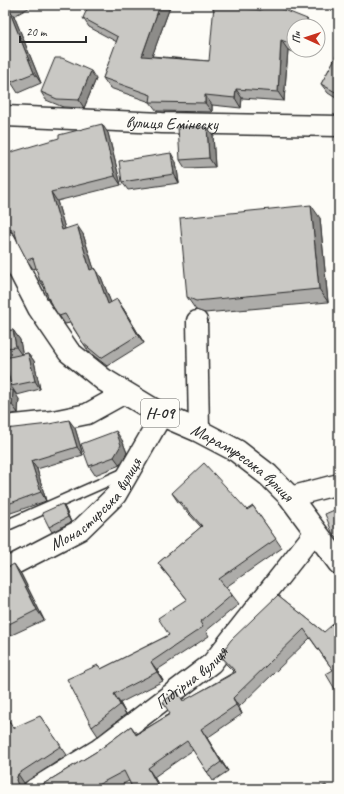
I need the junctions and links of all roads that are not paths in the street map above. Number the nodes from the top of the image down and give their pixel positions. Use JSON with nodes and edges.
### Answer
{"nodes":[{"id":1,"x":5,"y":116,"type":"edge"},
{"id":2,"x":339,"y":126,"type":"edge"},
{"id":3,"x":5,"y":242,"type":"edge"},
{"id":4,"x":197,"y":321,"type":"dead end"},
{"id":5,"x":125,"y":393,"type":"junction"},
{"id":6,"x":162,"y":415,"type":"junction"},
{"id":7,"x":5,"y":426,"type":"edge"},
{"id":8,"x":199,"y":431,"type":"junction"},
{"id":9,"x":129,"y":472,"type":"junction"},
{"id":10,"x":339,"y":484,"type":"edge"},
{"id":11,"x":290,"y":497,"type":"junction"},
{"id":12,"x":5,"y":526,"type":"edge"},
{"id":13,"x":315,"y":532,"type":"junction"},
{"id":14,"x":339,"y":563,"type":"edge"},
{"id":15,"x":5,"y":569,"type":"edge"},
{"id":16,"x":34,"y":789,"type":"edge"}],
"edges":[{"from":1,"to":2,"type":"street","name":"вулиця Емінеску"},
{"from":3,"to":5,"type":"main road","name":"Марамуреська вулиця","number":"Н-09"},
{"from":4,"to":8,"type":"street"},
{"from":5,"to":6,"type":"main road","name":"Марамуреська вулиця","number":"Н-09"},
{"from":5,"to":7,"type":"street"},
{"from":6,"to":8,"type":"main road","name":"Марамуреська вулиця","number":"Н-09"},
{"from":6,"to":9,"type":"street","name":"Монастирська вулиця"},
{"from":8,"to":11,"type":"main road","name":"Марамуреська вулиця","number":"Н-09"},
{"from":9,"to":12,"type":"lane"},
{"from":9,"to":15,"type":"street","name":"Монастирська вулиця"},
{"from":10,"to":11,"type":"street"},
{"from":11,"to":13,"type":"main road","name":"Марамуреська вулиця","number":"Н-09"},
{"from":13,"to":14,"type":"main road","name":"Марамуреська вулиця","number":"Н-09"},
{"from":13,"to":16,"type":"street","name":"Підгірна вулиця"}]}
